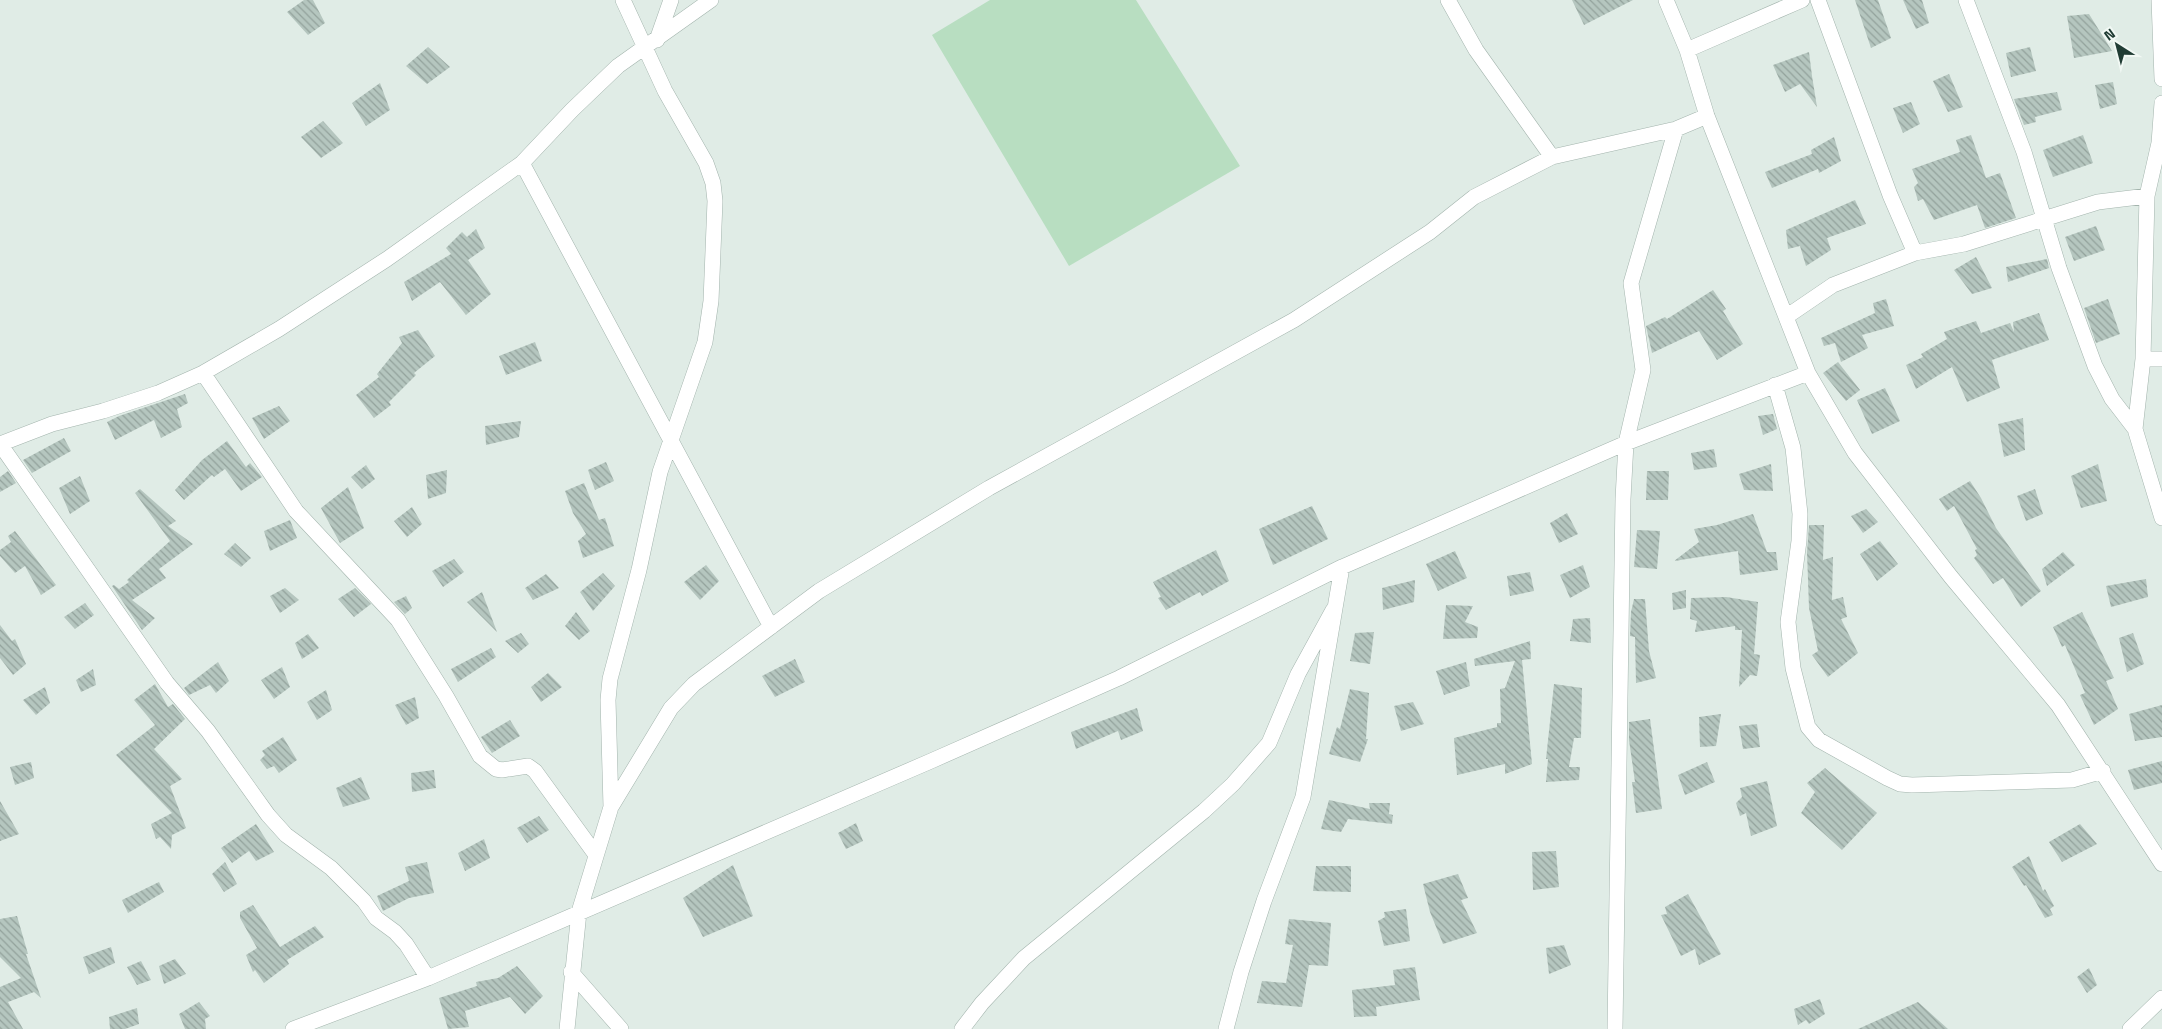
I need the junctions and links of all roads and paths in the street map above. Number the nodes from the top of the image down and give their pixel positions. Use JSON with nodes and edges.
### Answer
{"nodes":[{"id":1,"x":623,"y":0,"type":"edge"},
{"id":2,"x":671,"y":0,"type":"edge"},
{"id":3,"x":711,"y":0,"type":"edge"},
{"id":4,"x":1448,"y":0,"type":"edge"},
{"id":5,"x":1666,"y":0,"type":"edge"},
{"id":6,"x":1802,"y":0,"type":"edge"},
{"id":7,"x":1818,"y":0,"type":"edge"},
{"id":8,"x":1966,"y":0,"type":"edge"},
{"id":9,"x":2159,"y":0,"type":"edge"},
{"id":10,"x":652,"y":43,"type":"junction"},
{"id":11,"x":1687,"y":50,"type":"junction"},
{"id":12,"x":2162,"y":78,"type":"edge"},
{"id":13,"x":2162,"y":103,"type":"edge"},
{"id":14,"x":1707,"y":116,"type":"junction"},
{"id":15,"x":1676,"y":129,"type":"junction"},
{"id":16,"x":2161,"y":142,"type":"edge"},
{"id":17,"x":1552,"y":157,"type":"junction"},
{"id":18,"x":522,"y":163,"type":"junction"},
{"id":19,"x":2147,"y":196,"type":"junction"},
{"id":20,"x":2046,"y":220,"type":"junction"},
{"id":21,"x":1915,"y":253,"type":"junction"},
{"id":22,"x":1786,"y":318,"type":"junction"},
{"id":23,"x":2143,"y":359,"type":"junction"},
{"id":24,"x":2162,"y":359,"type":"edge"},
{"id":25,"x":203,"y":373,"type":"junction"},
{"id":26,"x":1808,"y":373,"type":"junction"},
{"id":27,"x":1775,"y":385,"type":"junction"},
{"id":28,"x":2135,"y":429,"type":"junction"},
{"id":29,"x":671,"y":437,"type":"junction"},
{"id":30,"x":1626,"y":443,"type":"junction"},
{"id":31,"x":0,"y":444,"type":"edge"},
{"id":32,"x":2162,"y":518,"type":"edge"},
{"id":33,"x":1342,"y":567,"type":"junction"},
{"id":34,"x":1333,"y":610,"type":"junction"},
{"id":35,"x":772,"y":628,"type":"junction"},
{"id":36,"x":2103,"y":772,"type":"junction"},
{"id":37,"x":611,"y":807,"type":"junction"},
{"id":38,"x":596,"y":855,"type":"junction"},
{"id":39,"x":2162,"y":864,"type":"edge"},
{"id":40,"x":579,"y":912,"type":"junction"},
{"id":41,"x":571,"y":972,"type":"junction"},
{"id":42,"x":428,"y":978,"type":"junction"},
{"id":43,"x":2159,"y":1001,"type":"edge"},
{"id":44,"x":293,"y":1029,"type":"edge"},
{"id":45,"x":567,"y":1029,"type":"edge"},
{"id":46,"x":620,"y":1029,"type":"edge"},
{"id":47,"x":962,"y":1029,"type":"edge"},
{"id":48,"x":1226,"y":1029,"type":"edge"},
{"id":49,"x":1615,"y":1029,"type":"edge"},
{"id":50,"x":2130,"y":1029,"type":"edge"},
{"id":51,"x":2147,"y":1029,"type":"edge"}],
"edges":[{"from":1,"to":10,"type":"street"},
{"from":2,"to":10,"type":"street"},
{"from":3,"to":10,"type":"street"},
{"from":4,"to":17,"type":"street"},
{"from":5,"to":11,"type":"street"},
{"from":6,"to":11,"type":"street"},
{"from":7,"to":21,"type":"street"},
{"from":8,"to":20,"type":"street"},
{"from":9,"to":12,"type":"street"},
{"from":10,"to":18,"type":"street"},
{"from":10,"to":29,"type":"street"},
{"from":11,"to":14,"type":"street"},
{"from":13,"to":16,"type":"street"},
{"from":14,"to":15,"type":"street"},
{"from":14,"to":22,"type":"street"},
{"from":15,"to":17,"type":"street"},
{"from":15,"to":30,"type":"street"},
{"from":16,"to":19,"type":"street"},
{"from":17,"to":35,"type":"street"},
{"from":18,"to":25,"type":"street"},
{"from":18,"to":29,"type":"street"},
{"from":19,"to":20,"type":"street"},
{"from":19,"to":23,"type":"street"},
{"from":20,"to":21,"type":"street"},
{"from":20,"to":28,"type":"street"},
{"from":21,"to":22,"type":"street"},
{"from":22,"to":26,"type":"street"},
{"from":23,"to":24,"type":"street"},
{"from":23,"to":28,"type":"street"},
{"from":25,"to":31,"type":"street"},
{"from":25,"to":38,"type":"street"},
{"from":26,"to":27,"type":"street"},
{"from":26,"to":36,"type":"street"},
{"from":27,"to":30,"type":"street"},
{"from":27,"to":36,"type":"street"},
{"from":28,"to":32,"type":"street"},
{"from":29,"to":35,"type":"street"},
{"from":29,"to":37,"type":"street"},
{"from":30,"to":33,"type":"street"},
{"from":30,"to":49,"type":"street"},
{"from":31,"to":42,"type":"street"},
{"from":33,"to":34,"type":"street"},
{"from":33,"to":40,"type":"street"},
{"from":34,"to":47,"type":"street"},
{"from":34,"to":48,"type":"street"},
{"from":35,"to":37,"type":"street"},
{"from":36,"to":39,"type":"street"},
{"from":37,"to":38,"type":"street"},
{"from":38,"to":40,"type":"street"},
{"from":40,"to":41,"type":"street"},
{"from":40,"to":42,"type":"street"},
{"from":41,"to":45,"type":"street"},
{"from":41,"to":46,"type":"street"},
{"from":42,"to":44,"type":"street"},
{"from":43,"to":50,"type":"street"},
{"from":43,"to":51,"type":"street"}]}
